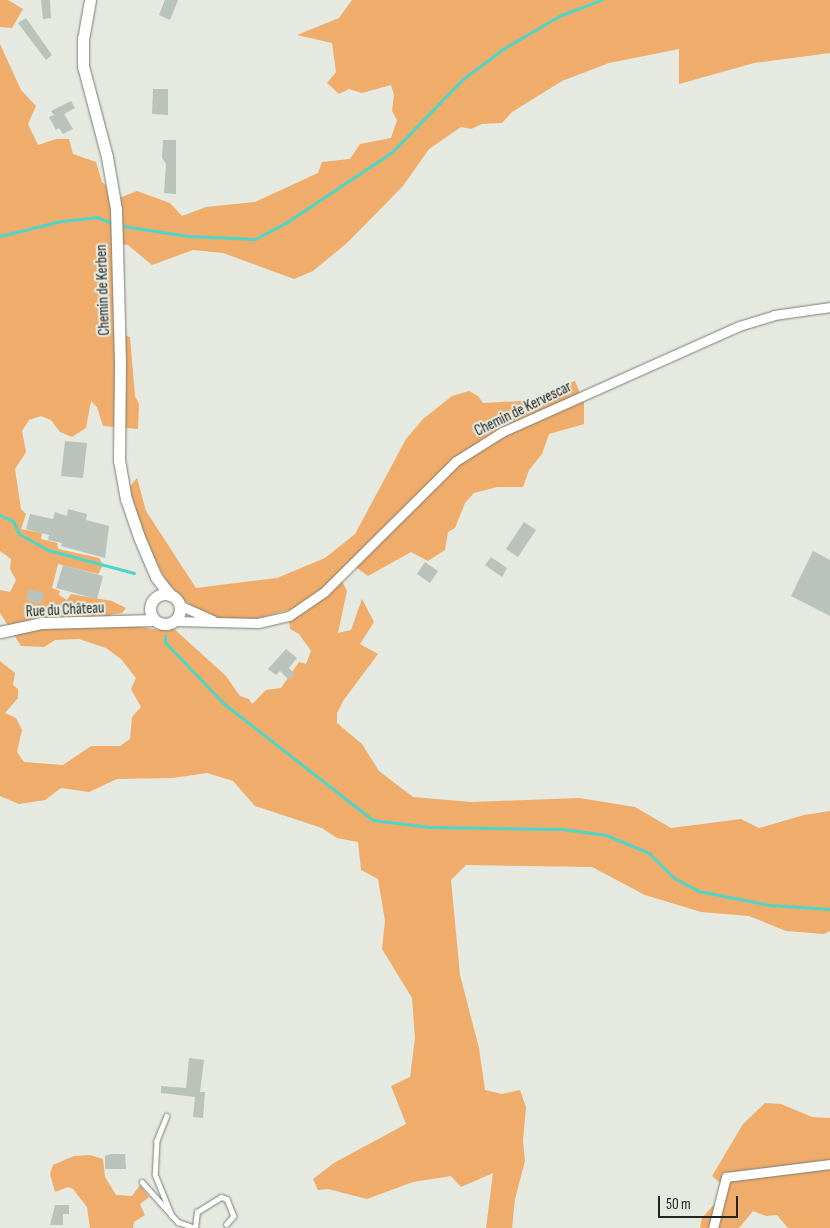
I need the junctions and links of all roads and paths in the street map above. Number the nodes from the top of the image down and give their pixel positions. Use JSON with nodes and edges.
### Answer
{"nodes":[{"id":1,"x":90,"y":0,"type":"edge"},
{"id":2,"x":830,"y":307,"type":"edge"},
{"id":3,"x":156,"y":577,"type":"junction"},
{"id":4,"x":170,"y":595,"type":"junction"},
{"id":5,"x":156,"y":597,"type":"junction"},
{"id":6,"x":179,"y":604,"type":"junction"},
{"id":7,"x":149,"y":608,"type":"junction"},
{"id":8,"x":154,"y":620,"type":"junction"},
{"id":9,"x":132,"y":621,"type":"junction"},
{"id":10,"x":175,"y":621,"type":"junction"},
{"id":11,"x":218,"y":622,"type":"junction"},
{"id":12,"x":0,"y":632,"type":"edge"},
{"id":13,"x":167,"y":1116,"type":"dead end"},
{"id":14,"x":830,"y":1164,"type":"edge"},
{"id":15,"x":142,"y":1182,"type":"dead end"},
{"id":16,"x":172,"y":1216,"type":"junction"},
{"id":17,"x":227,"y":1224,"type":"dead end"},
{"id":18,"x":195,"y":1228,"type":"edge"},
{"id":19,"x":713,"y":1228,"type":"edge"}],
"edges":[{"from":1,"to":3,"type":"street","name":"Chemin de Kerben"},
{"from":2,"to":11,"type":"street","name":"Chemin de Kervescar"},
{"from":3,"to":4,"type":"street","name":"Chemin de Kerben"},
{"from":3,"to":5,"type":"street","name":"Chemin de Kerben"},
{"from":4,"to":5,"type":"street"},
{"from":4,"to":6,"type":"street"},
{"from":5,"to":7,"type":"street"},
{"from":6,"to":10,"type":"street"},
{"from":6,"to":11,"type":"street","name":"Chemin de Kervescar"},
{"from":7,"to":8,"type":"street"},
{"from":7,"to":9,"type":"street"},
{"from":8,"to":9,"type":"street","name":"Rue du Château"},
{"from":8,"to":10,"type":"street"},
{"from":9,"to":12,"type":"street","name":"Rue du Château"},
{"from":10,"to":11,"type":"street","name":"Chemin de Kervescar"},
{"from":13,"to":16,"type":"lane"},
{"from":14,"to":19,"type":"street"},
{"from":15,"to":16,"type":"lane"},
{"from":16,"to":18,"type":"lane"},
{"from":17,"to":18,"type":"lane"}]}
